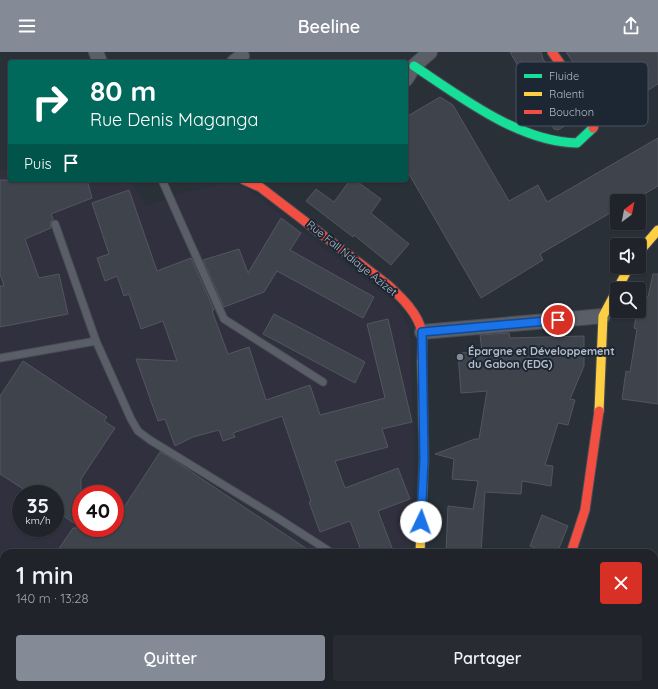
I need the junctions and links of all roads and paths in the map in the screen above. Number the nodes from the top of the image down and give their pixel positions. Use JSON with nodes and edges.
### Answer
{"nodes":[{"id":1,"x":430,"y":52,"type":"edge"},
{"id":2,"x":552,"y":52,"type":"edge"},
{"id":3,"x":559,"y":62,"type":"edge"},
{"id":4,"x":414,"y":66,"type":"junction"},
{"id":5,"x":408,"y":76,"type":"edge"},
{"id":6,"x":516,"y":126,"type":"edge"},
{"id":7,"x":516,"y":126,"type":"edge"},
{"id":8,"x":594,"y":126,"type":"edge"},
{"id":9,"x":163,"y":182,"type":"edge"},
{"id":10,"x":249,"y":182,"type":"edge"},
{"id":11,"x":55,"y":224,"type":"dead end"},
{"id":12,"x":658,"y":230,"type":"edge"},
{"id":13,"x":646,"y":244,"type":"edge"},
{"id":14,"x":625,"y":274,"type":"edge"},
{"id":15,"x":603,"y":316,"type":"junction"},
{"id":16,"x":422,"y":332,"type":"junction"},
{"id":17,"x":96,"y":341,"type":"junction"},
{"id":18,"x":0,"y":358,"type":"edge"},
{"id":19,"x":323,"y":382,"type":"dead end"},
{"id":20,"x":326,"y":549,"type":"edge"},
{"id":21,"x":420,"y":549,"type":"edge"},
{"id":22,"x":572,"y":549,"type":"edge"}],
"edges":[{"from":1,"to":4,"type":"street"},
{"from":2,"to":3,"type":"street"},
{"from":4,"to":5,"type":"street"},
{"from":4,"to":6,"type":"street"},
{"from":7,"to":8,"type":"street"},
{"from":9,"to":19,"type":"lane"},
{"from":10,"to":16,"type":"street","name":"Rue Fall Ndiaye Azizet"},
{"from":11,"to":17,"type":"lane"},
{"from":12,"to":13,"type":"street"},
{"from":14,"to":15,"type":"street"},
{"from":15,"to":16,"type":"street"},
{"from":15,"to":22,"type":"street"},
{"from":16,"to":21,"type":"street","name":"Rue Fall Ndiaye Azizet"},
{"from":17,"to":18,"type":"lane"},
{"from":17,"to":20,"type":"lane"}]}
